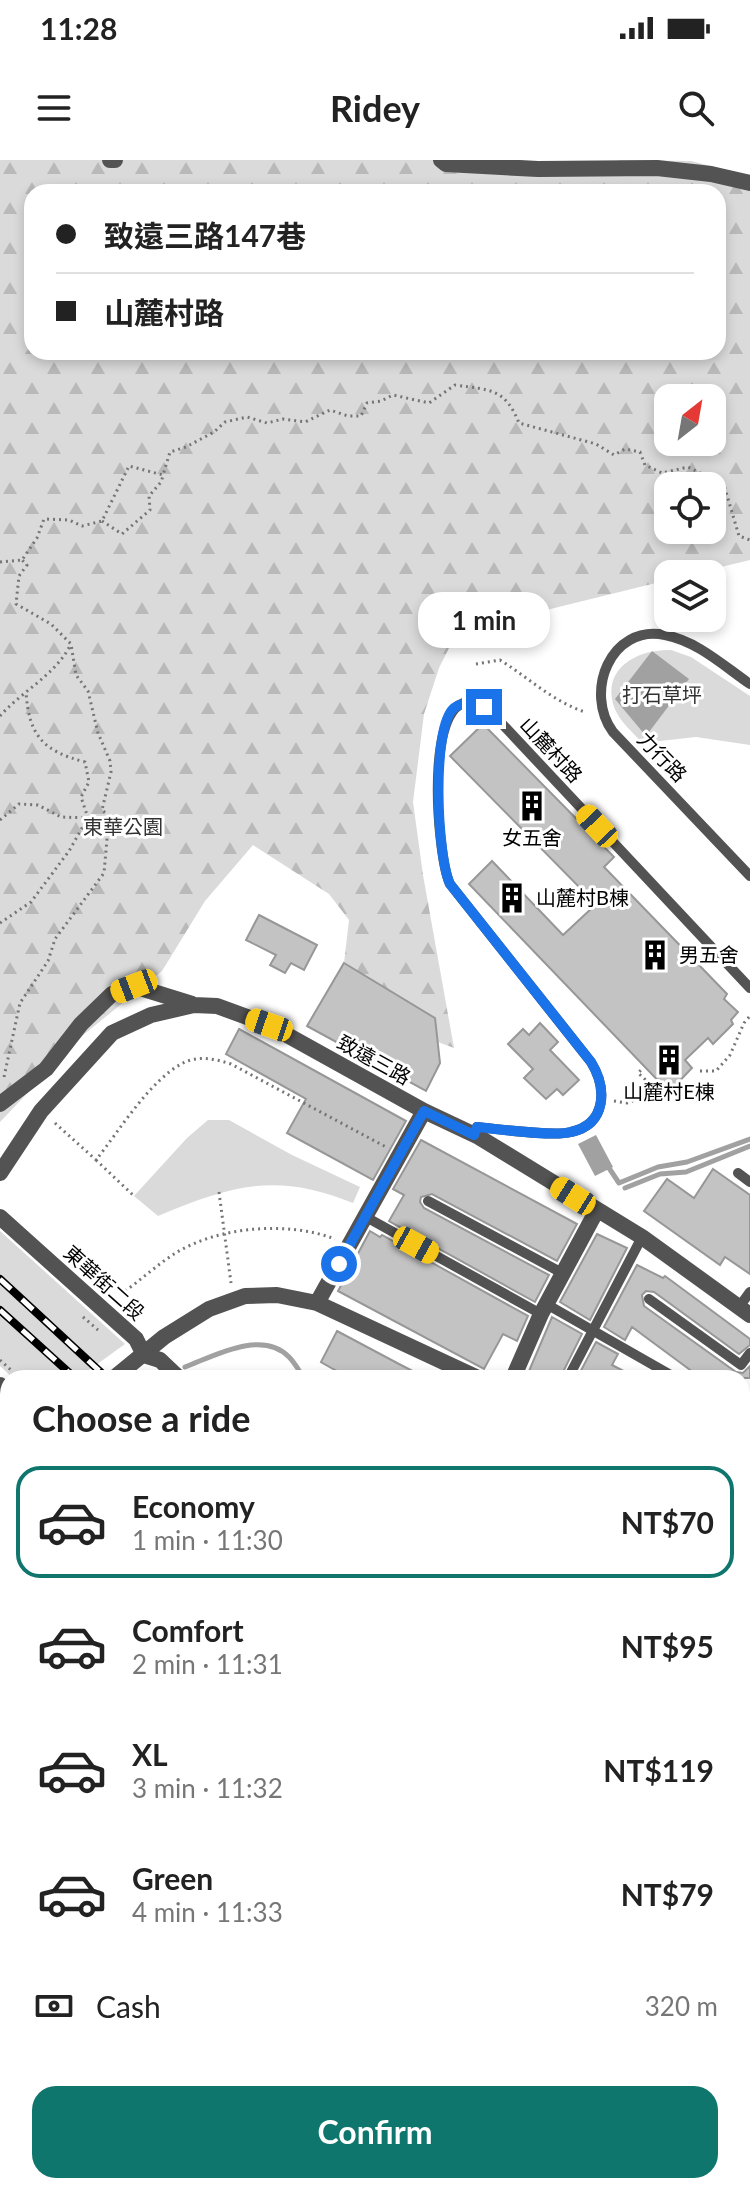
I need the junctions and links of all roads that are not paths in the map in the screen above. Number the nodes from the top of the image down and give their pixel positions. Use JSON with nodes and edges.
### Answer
{"nodes":[{"id":1,"x":441,"y":160,"type":"edge"},
{"id":2,"x":750,"y":183,"type":"edge"},
{"id":3,"x":750,"y":684,"type":"edge"},
{"id":4,"x":750,"y":876,"type":"edge"},
{"id":5,"x":750,"y":988,"type":"edge"},
{"id":6,"x":194,"y":1005,"type":"junction"},
{"id":7,"x":0,"y":1104,"type":"edge"},
{"id":8,"x":424,"y":1111,"type":"junction"},
{"id":9,"x":474,"y":1135,"type":"junction"},
{"id":10,"x":0,"y":1173,"type":"edge"},
{"id":11,"x":738,"y":1173,"type":"dead end"},
{"id":12,"x":750,"y":1182,"type":"edge"},
{"id":13,"x":428,"y":1201,"type":"dead end"},
{"id":14,"x":597,"y":1210,"type":"junction"},
{"id":15,"x":0,"y":1217,"type":"edge"},
{"id":16,"x":366,"y":1217,"type":"junction"},
{"id":17,"x":642,"y":1237,"type":"junction"},
{"id":18,"x":564,"y":1274,"type":"junction"},
{"id":19,"x":750,"y":1292,"type":"edge"},
{"id":20,"x":649,"y":1299,"type":"dead end"},
{"id":21,"x":317,"y":1303,"type":"junction"},
{"id":22,"x":544,"y":1309,"type":"junction"},
{"id":23,"x":744,"y":1311,"type":"edge"},
{"id":24,"x":594,"y":1330,"type":"junction"},
{"id":25,"x":750,"y":1353,"type":"edge"},
{"id":26,"x":144,"y":1355,"type":"junction"},
{"id":27,"x":124,"y":1370,"type":"edge"},
{"id":28,"x":171,"y":1370,"type":"edge"},
{"id":29,"x":461,"y":1370,"type":"edge"},
{"id":30,"x":517,"y":1370,"type":"edge"},
{"id":31,"x":572,"y":1370,"type":"edge"},
{"id":32,"x":662,"y":1370,"type":"edge"}],
"edges":[{"from":1,"to":2,"type":"street"},
{"from":3,"to":4,"type":"lane","name":"力行路"},
{"from":5,"to":9,"type":"lane","name":"山麓村路"},
{"from":6,"to":7,"type":"street"},
{"from":6,"to":8,"type":"street","name":"致遠三路"},
{"from":6,"to":10,"type":"street","name":"致遠三路"},
{"from":8,"to":9,"type":"street","name":"致遠三路"},
{"from":8,"to":16,"type":"street"},
{"from":9,"to":14,"type":"street","name":"致遠三路"},
{"from":11,"to":12,"type":"lane"},
{"from":13,"to":18,"type":"lane"},
{"from":14,"to":17,"type":"street","name":"致遠三路"},
{"from":14,"to":18,"type":"street"},
{"from":15,"to":26,"type":"street","name":"東華街二段"},
{"from":16,"to":21,"type":"street"},
{"from":16,"to":22,"type":"lane"},
{"from":17,"to":23,"type":"street","name":"致遠三路"},
{"from":17,"to":24,"type":"lane"},
{"from":18,"to":22,"type":"street"},
{"from":19,"to":23,"type":"lane"},
{"from":20,"to":25,"type":"lane"},
{"from":21,"to":26,"type":"street"},
{"from":21,"to":29,"type":"street"},
{"from":22,"to":24,"type":"lane"},
{"from":22,"to":30,"type":"street"},
{"from":24,"to":31,"type":"lane"},
{"from":24,"to":32,"type":"lane"},
{"from":26,"to":27,"type":"street"},
{"from":26,"to":28,"type":"street","name":"東華街二段"}]}
